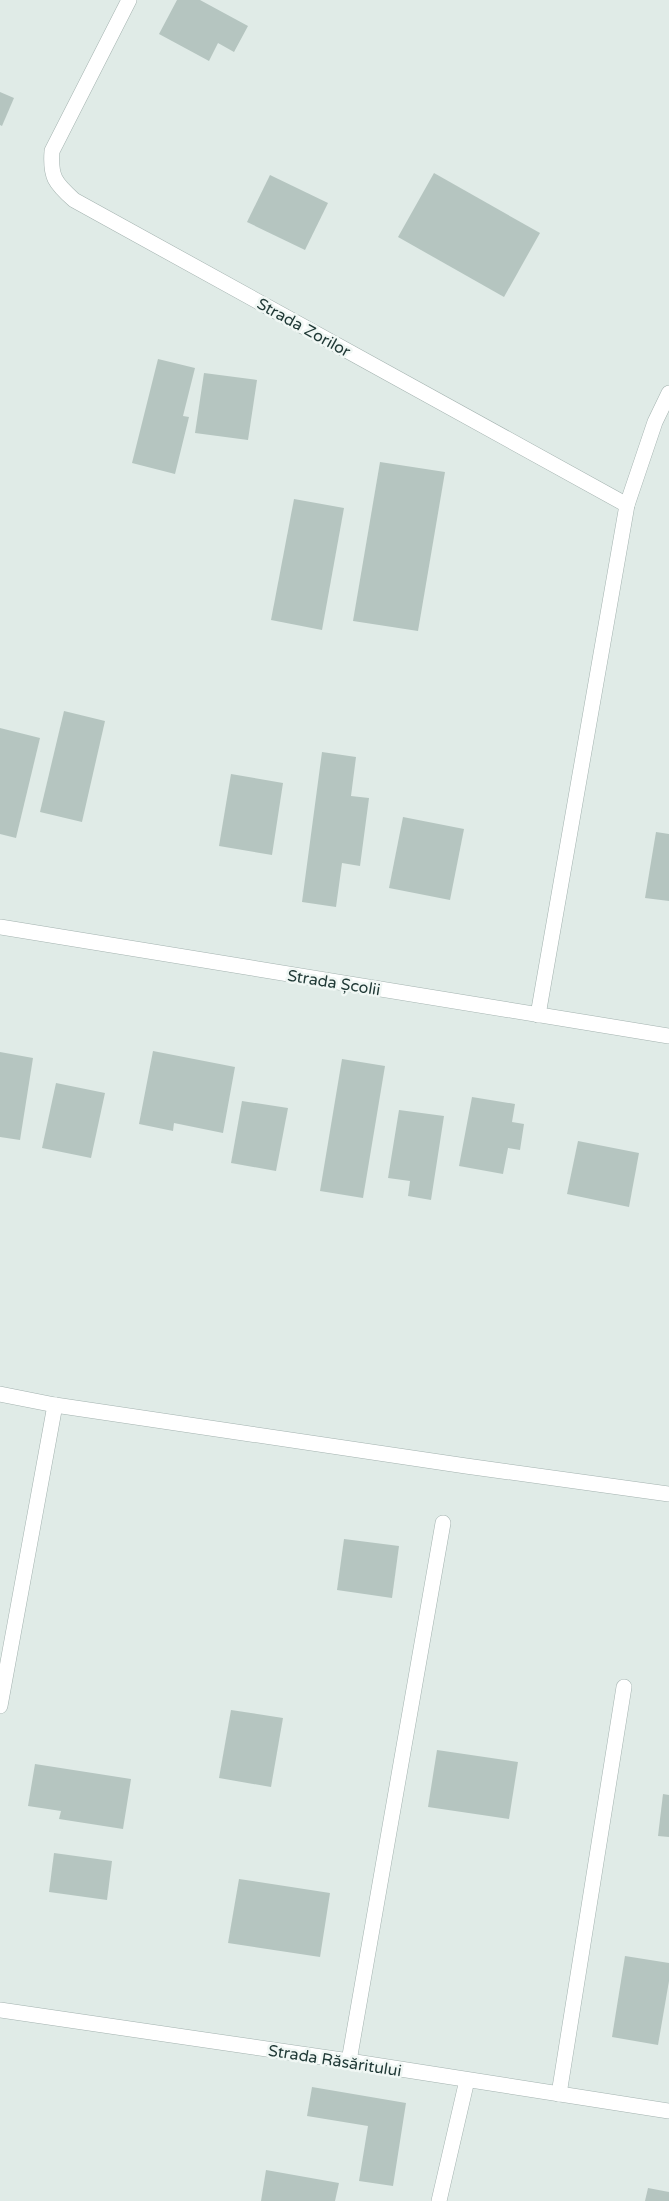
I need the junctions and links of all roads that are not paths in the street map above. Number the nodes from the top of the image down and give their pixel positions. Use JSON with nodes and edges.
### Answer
{"nodes":[{"id":1,"x":129,"y":0,"type":"edge"},
{"id":2,"x":669,"y":393,"type":"edge"},
{"id":3,"x":627,"y":505,"type":"junction"},
{"id":4,"x":0,"y":927,"type":"edge"},
{"id":5,"x":538,"y":1015,"type":"junction"},
{"id":6,"x":669,"y":1036,"type":"edge"},
{"id":7,"x":0,"y":1394,"type":"edge"},
{"id":8,"x":55,"y":1405,"type":"junction"},
{"id":9,"x":669,"y":1494,"type":"edge"},
{"id":10,"x":443,"y":1524,"type":"dead end"},
{"id":11,"x":624,"y":1688,"type":"dead end"},
{"id":12,"x":0,"y":1706,"type":"edge"},
{"id":13,"x":0,"y":2010,"type":"edge"},
{"id":14,"x":349,"y":2061,"type":"junction"},
{"id":15,"x":467,"y":2080,"type":"junction"},
{"id":16,"x":559,"y":2094,"type":"junction"},
{"id":17,"x":669,"y":2111,"type":"edge"},
{"id":18,"x":439,"y":2201,"type":"edge"}],
"edges":[{"from":1,"to":3,"type":"street","name":"Strada Zorilor"},
{"from":2,"to":3,"type":"street"},
{"from":3,"to":5,"type":"street"},
{"from":4,"to":5,"type":"street","name":"Strada Școlii"},
{"from":5,"to":6,"type":"street","name":"Strada Școlii"},
{"from":7,"to":8,"type":"street"},
{"from":8,"to":9,"type":"street"},
{"from":8,"to":12,"type":"street"},
{"from":10,"to":14,"type":"street"},
{"from":11,"to":16,"type":"street"},
{"from":13,"to":14,"type":"street","name":"Strada Răsăritului"},
{"from":14,"to":15,"type":"street","name":"Strada Răsăritului"},
{"from":15,"to":16,"type":"street","name":"Strada Răsăritului"},
{"from":15,"to":18,"type":"street"},
{"from":16,"to":17,"type":"street","name":"Strada Răsăritului"}]}
